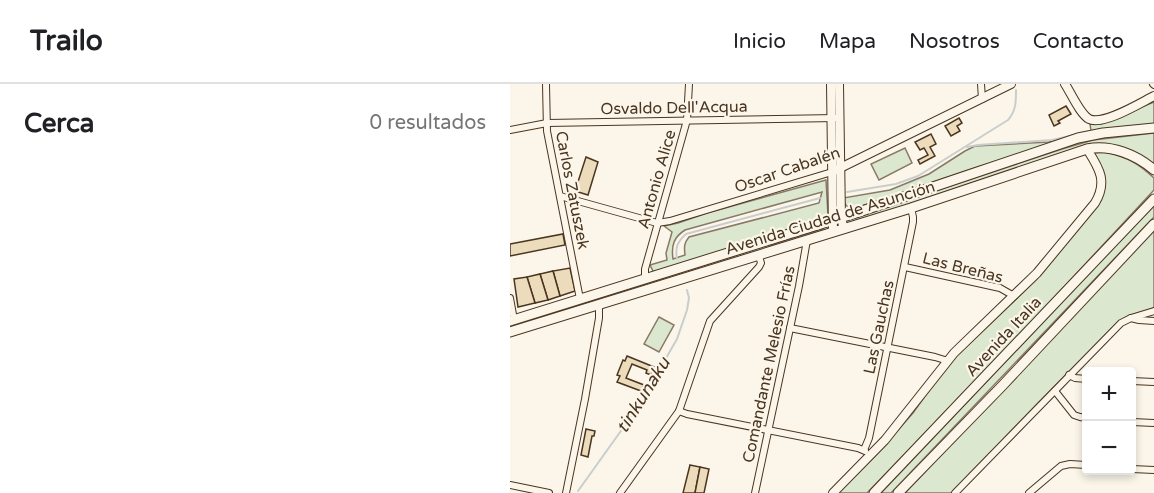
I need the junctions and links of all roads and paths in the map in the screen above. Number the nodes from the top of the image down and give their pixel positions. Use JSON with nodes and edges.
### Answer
{"nodes":[{"id":1,"x":546,"y":84,"type":"edge"},
{"id":2,"x":689,"y":84,"type":"edge"},
{"id":3,"x":831,"y":84,"type":"edge"},
{"id":4,"x":839,"y":84,"type":"edge"},
{"id":5,"x":981,"y":84,"type":"edge"},
{"id":6,"x":1011,"y":84,"type":"edge"},
{"id":7,"x":1065,"y":84,"type":"edge"},
{"id":8,"x":1154,"y":96,"type":"edge"},
{"id":9,"x":982,"y":99,"type":"junction"},
{"id":10,"x":835,"y":118,"type":"junction"},
{"id":11,"x":687,"y":120,"type":"junction"},
{"id":12,"x":547,"y":123,"type":"junction"},
{"id":13,"x":1154,"y":128,"type":"edge"},
{"id":14,"x":510,"y":130,"type":"edge"},
{"id":15,"x":1087,"y":149,"type":"junction"},
{"id":16,"x":840,"y":168,"type":"junction"},
{"id":17,"x":1154,"y":170,"type":"edge"},
{"id":18,"x":832,"y":172,"type":"junction"},
{"id":19,"x":560,"y":196,"type":"junction"},
{"id":20,"x":1153,"y":200,"type":"edge"},
{"id":21,"x":911,"y":208,"type":"junction"},
{"id":22,"x":837,"y":219,"type":"junction"},
{"id":23,"x":657,"y":223,"type":"junction"},
{"id":24,"x":1154,"y":224,"type":"edge"},
{"id":25,"x":844,"y":229,"type":"junction"},
{"id":26,"x":833,"y":232,"type":"junction"},
{"id":27,"x":807,"y":240,"type":"junction"},
{"id":28,"x":759,"y":256,"type":"junction"},
{"id":29,"x":905,"y":267,"type":"junction"},
{"id":30,"x":645,"y":280,"type":"junction"},
{"id":31,"x":1014,"y":296,"type":"junction"},
{"id":32,"x":510,"y":298,"type":"edge"},
{"id":33,"x":580,"y":299,"type":"junction"},
{"id":34,"x":599,"y":306,"type":"junction"},
{"id":35,"x":1154,"y":311,"type":"edge"},
{"id":36,"x":1131,"y":318,"type":"junction"},
{"id":37,"x":512,"y":320,"type":"edge"},
{"id":38,"x":1154,"y":321,"type":"edge"},
{"id":39,"x":790,"y":328,"type":"junction"},
{"id":40,"x":510,"y":332,"type":"edge"},
{"id":41,"x":888,"y":348,"type":"junction"},
{"id":42,"x":948,"y":361,"type":"junction"},
{"id":43,"x":1069,"y":375,"type":"junction"},
{"id":44,"x":1082,"y":379,"type":"edge"},
{"id":45,"x":1136,"y":381,"type":"edge"},
{"id":46,"x":1154,"y":382,"type":"edge"},
{"id":47,"x":1055,"y":391,"type":"junction"},
{"id":48,"x":679,"y":411,"type":"junction"},
{"id":49,"x":1082,"y":417,"type":"edge"},
{"id":50,"x":1136,"y":422,"type":"edge"},
{"id":51,"x":1154,"y":423,"type":"edge"},
{"id":52,"x":769,"y":430,"type":"junction"},
{"id":53,"x":867,"y":452,"type":"junction"},
{"id":54,"x":1082,"y":465,"type":"edge"},
{"id":55,"x":1136,"y":469,"type":"edge"},
{"id":56,"x":1154,"y":470,"type":"edge"},
{"id":57,"x":510,"y":484,"type":"edge"},
{"id":58,"x":549,"y":493,"type":"edge"},
{"id":59,"x":566,"y":493,"type":"edge"},
{"id":60,"x":620,"y":493,"type":"edge"},
{"id":61,"x":755,"y":493,"type":"edge"},
{"id":62,"x":832,"y":493,"type":"edge"},
{"id":63,"x":874,"y":493,"type":"edge"},
{"id":64,"x":898,"y":493,"type":"edge"},
{"id":65,"x":956,"y":493,"type":"edge"},
{"id":66,"x":1029,"y":493,"type":"edge"}],
"edges":[{"from":1,"to":12,"type":"street","name":"Carlos Zatuszek"},
{"from":2,"to":11,"type":"street","name":"Antonio Alice"},
{"from":3,"to":10,"type":"street"},
{"from":4,"to":10,"type":"street"},
{"from":5,"to":9,"type":"street"},
{"from":6,"to":9,"type":"street","name":"Oscar Cabalén"},
{"from":7,"to":8,"type":"street"},
{"from":9,"to":16,"type":"street","name":"Oscar Cabalén"},
{"from":10,"to":11,"type":"street","name":"Osvaldo Dell'Acqua"},
{"from":10,"to":16,"type":"street"},
{"from":10,"to":18,"type":"street"},
{"from":11,"to":12,"type":"street","name":"Osvaldo Dell'Acqua"},
{"from":11,"to":23,"type":"street","name":"Antonio Alice"},
{"from":12,"to":14,"type":"street","name":"Osvaldo Dell'Acqua"},
{"from":12,"to":19,"type":"street","name":"Carlos Zatuszek"},
{"from":13,"to":22,"type":"main road","name":"Avenida Ciudad de Asunción"},
{"from":15,"to":17,"type":"main road","name":"Avenida Ciudad de Asunción"},
{"from":15,"to":21,"type":"main road","name":"Avenida Ciudad de Asunción"},
{"from":15,"to":31,"type":"street"},
{"from":16,"to":18,"type":"street","name":"Oscar Cabalén"},
{"from":16,"to":22,"type":"street"},
{"from":18,"to":22,"type":"street"},
{"from":18,"to":23,"type":"street","name":"Oscar Cabalén"},
{"from":19,"to":23,"type":"street","name":"Oscar Cabalén"},
{"from":19,"to":33,"type":"street","name":"Carlos Zatuszek"},
{"from":20,"to":63,"type":"main road","name":"Avenida Italia"},
{"from":21,"to":25,"type":"main road","name":"Avenida Ciudad de Asunción"},
{"from":21,"to":29,"type":"street","name":"Las Gauchas"},
{"from":22,"to":25,"type":"street"},
{"from":22,"to":26,"type":"street"},
{"from":22,"to":30,"type":"main road","name":"Avenida Ciudad de Asunción"},
{"from":23,"to":30,"type":"street","name":"Antonio Alice"},
{"from":24,"to":64,"type":"main road","name":"Avenida Italia"},
{"from":25,"to":26,"type":"main road","name":"Avenida Ciudad de Asunción"},
{"from":26,"to":27,"type":"main road","name":"Avenida Ciudad de Asunción"},
{"from":27,"to":28,"type":"main road","name":"Avenida Ciudad de Asunción"},
{"from":27,"to":39,"type":"street","name":"Comandante Melesio Frías"},
{"from":28,"to":34,"type":"main road","name":"Avenida Ciudad de Asunción"},
{"from":28,"to":48,"type":"street"},
{"from":29,"to":31,"type":"street","name":"Las Breñas"},
{"from":29,"to":41,"type":"street","name":"Las Gauchas"},
{"from":30,"to":33,"type":"main road","name":"Avenida Ciudad de Asunción"},
{"from":31,"to":42,"type":"street"},
{"from":32,"to":37,"type":"street"},
{"from":33,"to":37,"type":"main road","name":"Avenida Ciudad de Asunción"},
{"from":34,"to":40,"type":"main road","name":"Avenida Ciudad de Asunción"},
{"from":34,"to":59,"type":"street"},
{"from":35,"to":36,"type":"street"},
{"from":36,"to":38,"type":"street"},
{"from":36,"to":43,"type":"street"},
{"from":39,"to":41,"type":"street"},
{"from":39,"to":52,"type":"street","name":"Comandante Melesio Frías"},
{"from":41,"to":42,"type":"street"},
{"from":41,"to":53,"type":"street","name":"Las Gauchas"},
{"from":42,"to":53,"type":"street"},
{"from":43,"to":44,"type":"street"},
{"from":43,"to":47,"type":"street"},
{"from":45,"to":46,"type":"street"},
{"from":47,"to":49,"type":"street"},
{"from":47,"to":65,"type":"street"},
{"from":48,"to":52,"type":"street"},
{"from":48,"to":60,"type":"street"},
{"from":50,"to":51,"type":"street"},
{"from":52,"to":53,"type":"street"},
{"from":52,"to":61,"type":"street","name":"Comandante Melesio Frías"},
{"from":53,"to":62,"type":"street"},
{"from":54,"to":66,"type":"street"},
{"from":55,"to":56,"type":"street"},
{"from":57,"to":58,"type":"street"}]}
